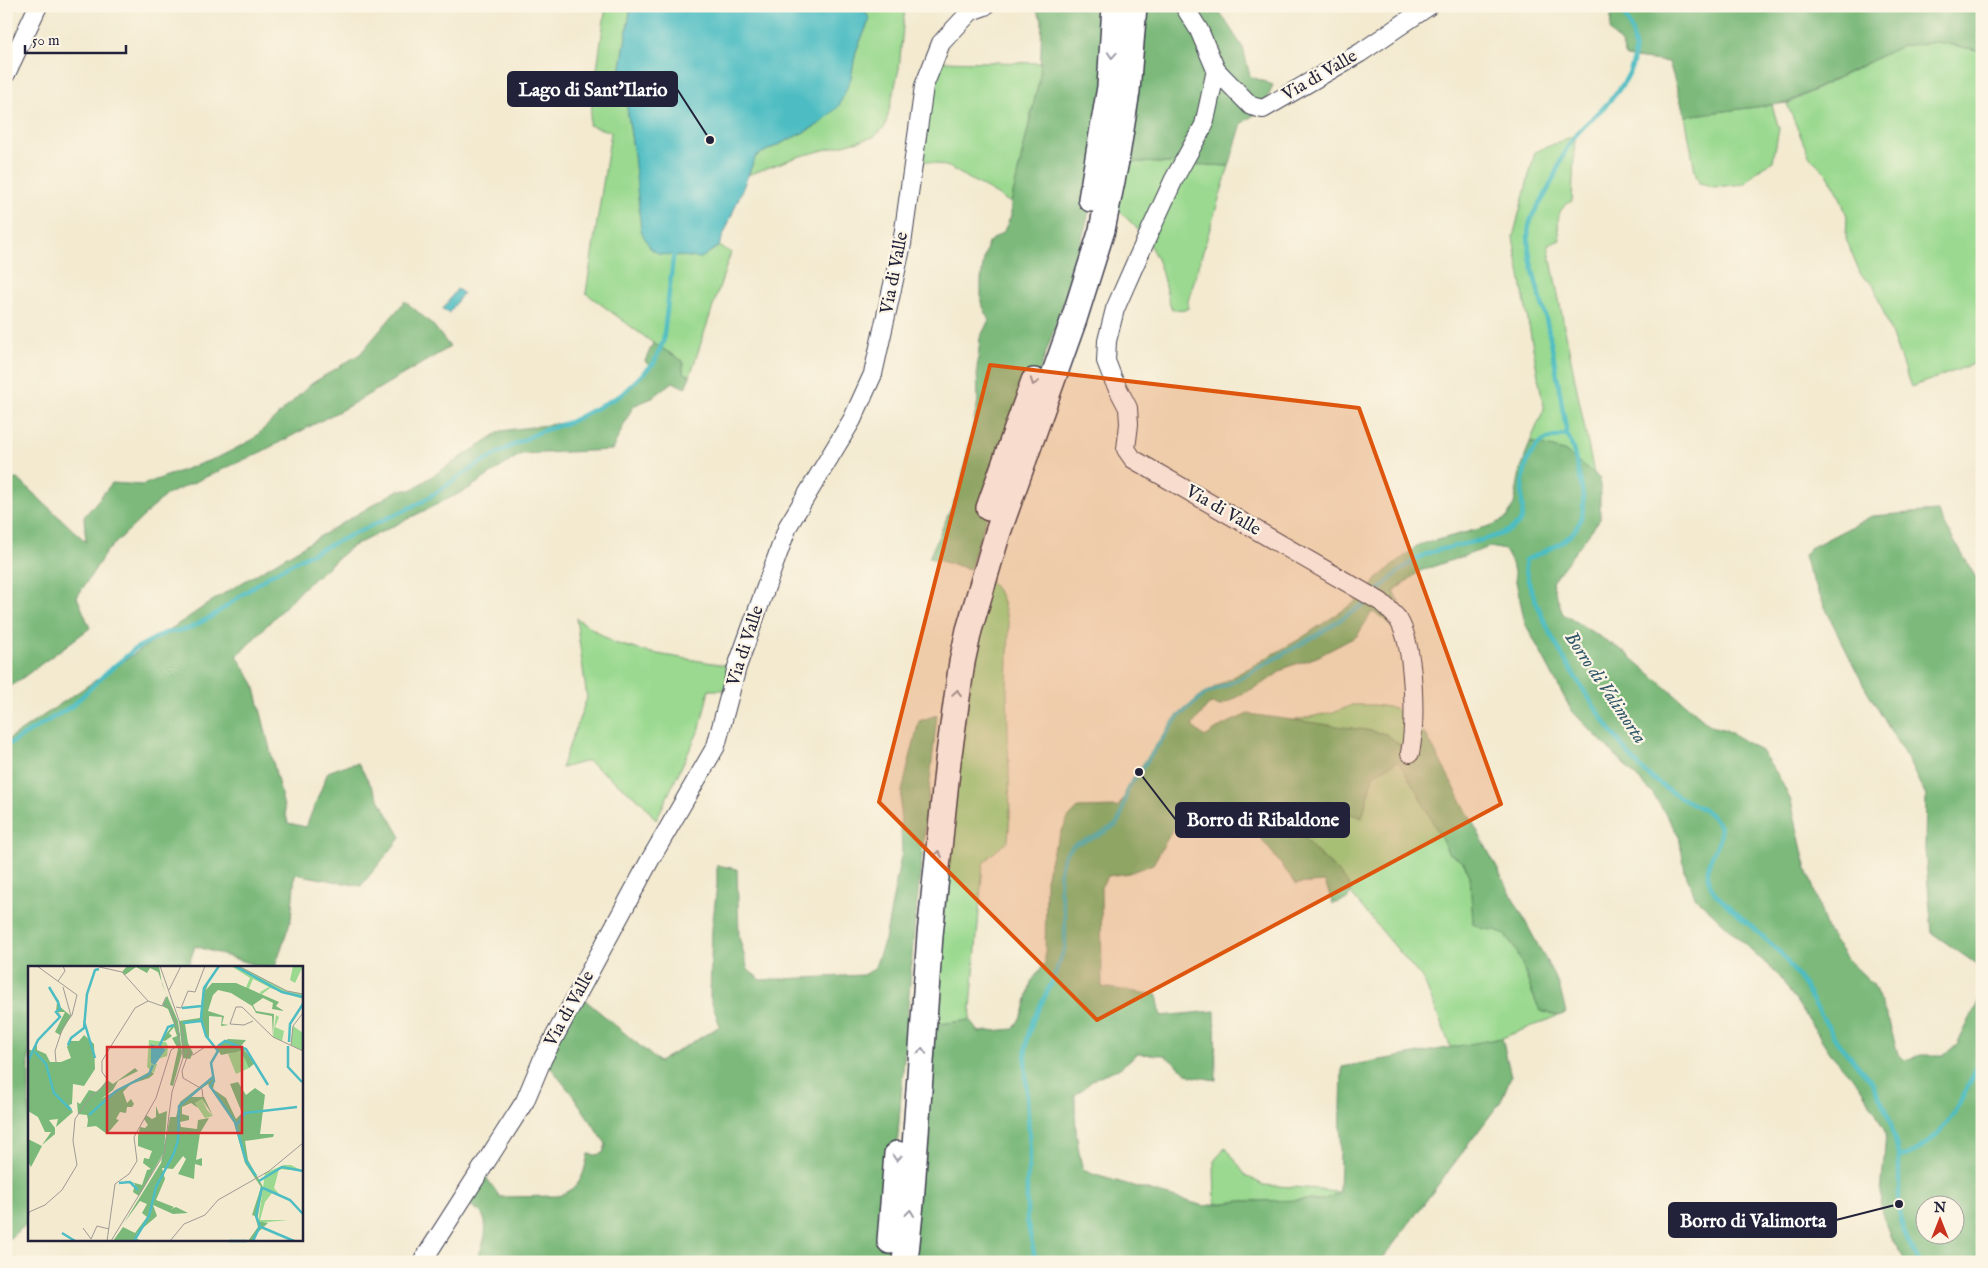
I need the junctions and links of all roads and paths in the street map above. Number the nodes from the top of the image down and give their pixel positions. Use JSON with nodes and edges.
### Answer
{"nodes":[{"id":1,"x":38,"y":6,"type":"edge"},
{"id":2,"x":984,"y":6,"type":"edge"},
{"id":3,"x":1115,"y":6,"type":"edge"},
{"id":4,"x":1134,"y":6,"type":"edge"},
{"id":5,"x":1184,"y":6,"type":"edge"},
{"id":6,"x":1429,"y":6,"type":"edge"},
{"id":7,"x":1216,"y":70,"type":"junction"},
{"id":8,"x":6,"y":74,"type":"edge"},
{"id":9,"x":1410,"y":753,"type":"dead end"},
{"id":10,"x":422,"y":1262,"type":"edge"},
{"id":11,"x":888,"y":1262,"type":"edge"},
{"id":12,"x":905,"y":1262,"type":"edge"}],
"edges":[{"from":1,"to":8,"type":"street"},
{"from":2,"to":10,"type":"street","name":"Via di Valle"},
{"from":3,"to":11,"type":"highway","one_way":true},
{"from":12,"to":4,"type":"highway","one_way":true},
{"from":5,"to":7,"type":"street","name":"Via di Valle"},
{"from":6,"to":7,"type":"street","name":"Via di Valle"},
{"from":7,"to":9,"type":"street","name":"Via di Valle"}]}
